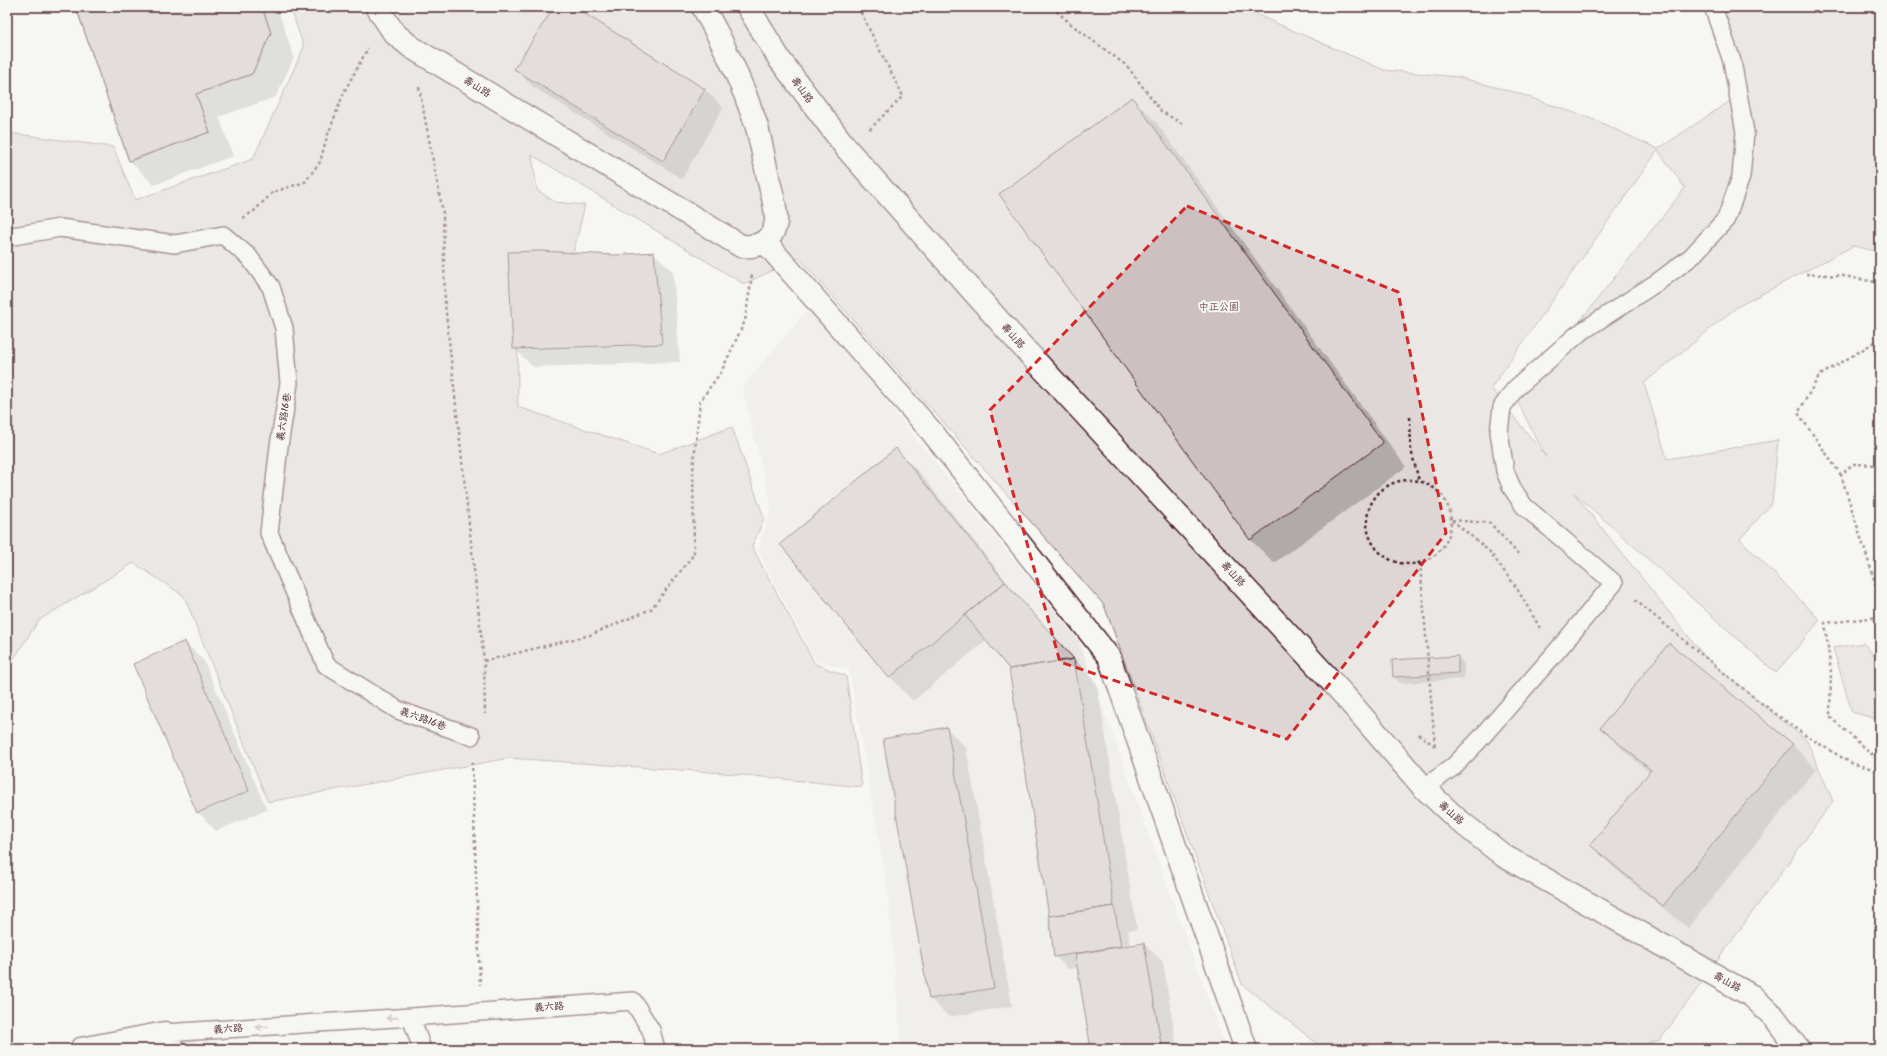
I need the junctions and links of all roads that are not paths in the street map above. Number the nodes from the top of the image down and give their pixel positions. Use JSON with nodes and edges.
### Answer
{"nodes":[{"id":1,"x":377,"y":7,"type":"edge"},
{"id":2,"x":703,"y":7,"type":"edge"},
{"id":3,"x":748,"y":7,"type":"edge"},
{"id":4,"x":1713,"y":7,"type":"edge"},
{"id":5,"x":7,"y":238,"type":"edge"},
{"id":6,"x":761,"y":244,"type":"junction"},
{"id":7,"x":471,"y":736,"type":"road end"},
{"id":8,"x":1424,"y":788,"type":"junction"},
{"id":9,"x":411,"y":1017,"type":"junction"},
{"id":10,"x":170,"y":1041,"type":"edge"},
{"id":11,"x":81,"y":1049,"type":"edge"},
{"id":12,"x":422,"y":1049,"type":"edge"},
{"id":13,"x":656,"y":1049,"type":"edge"},
{"id":14,"x":1246,"y":1049,"type":"edge"},
{"id":15,"x":1798,"y":1049,"type":"edge"}],
"edges":[{"from":1,"to":6,"type":"street","name":"壽山路"},
{"from":2,"to":6,"type":"street"},
{"from":3,"to":8,"type":"street","name":"壽山路"},
{"from":4,"to":8,"type":"lane"},
{"from":5,"to":7,"type":"lane","name":"義六路16巷"},
{"from":6,"to":14,"type":"street"},
{"from":8,"to":15,"type":"street","name":"壽山路"},
{"from":9,"to":10,"type":"lane","name":"義六路","one_way":true},
{"from":9,"to":12,"type":"lane"},
{"from":9,"to":13,"type":"lane","name":"義六路"},
{"from":10,"to":11,"type":"street","name":"義六路"}]}
